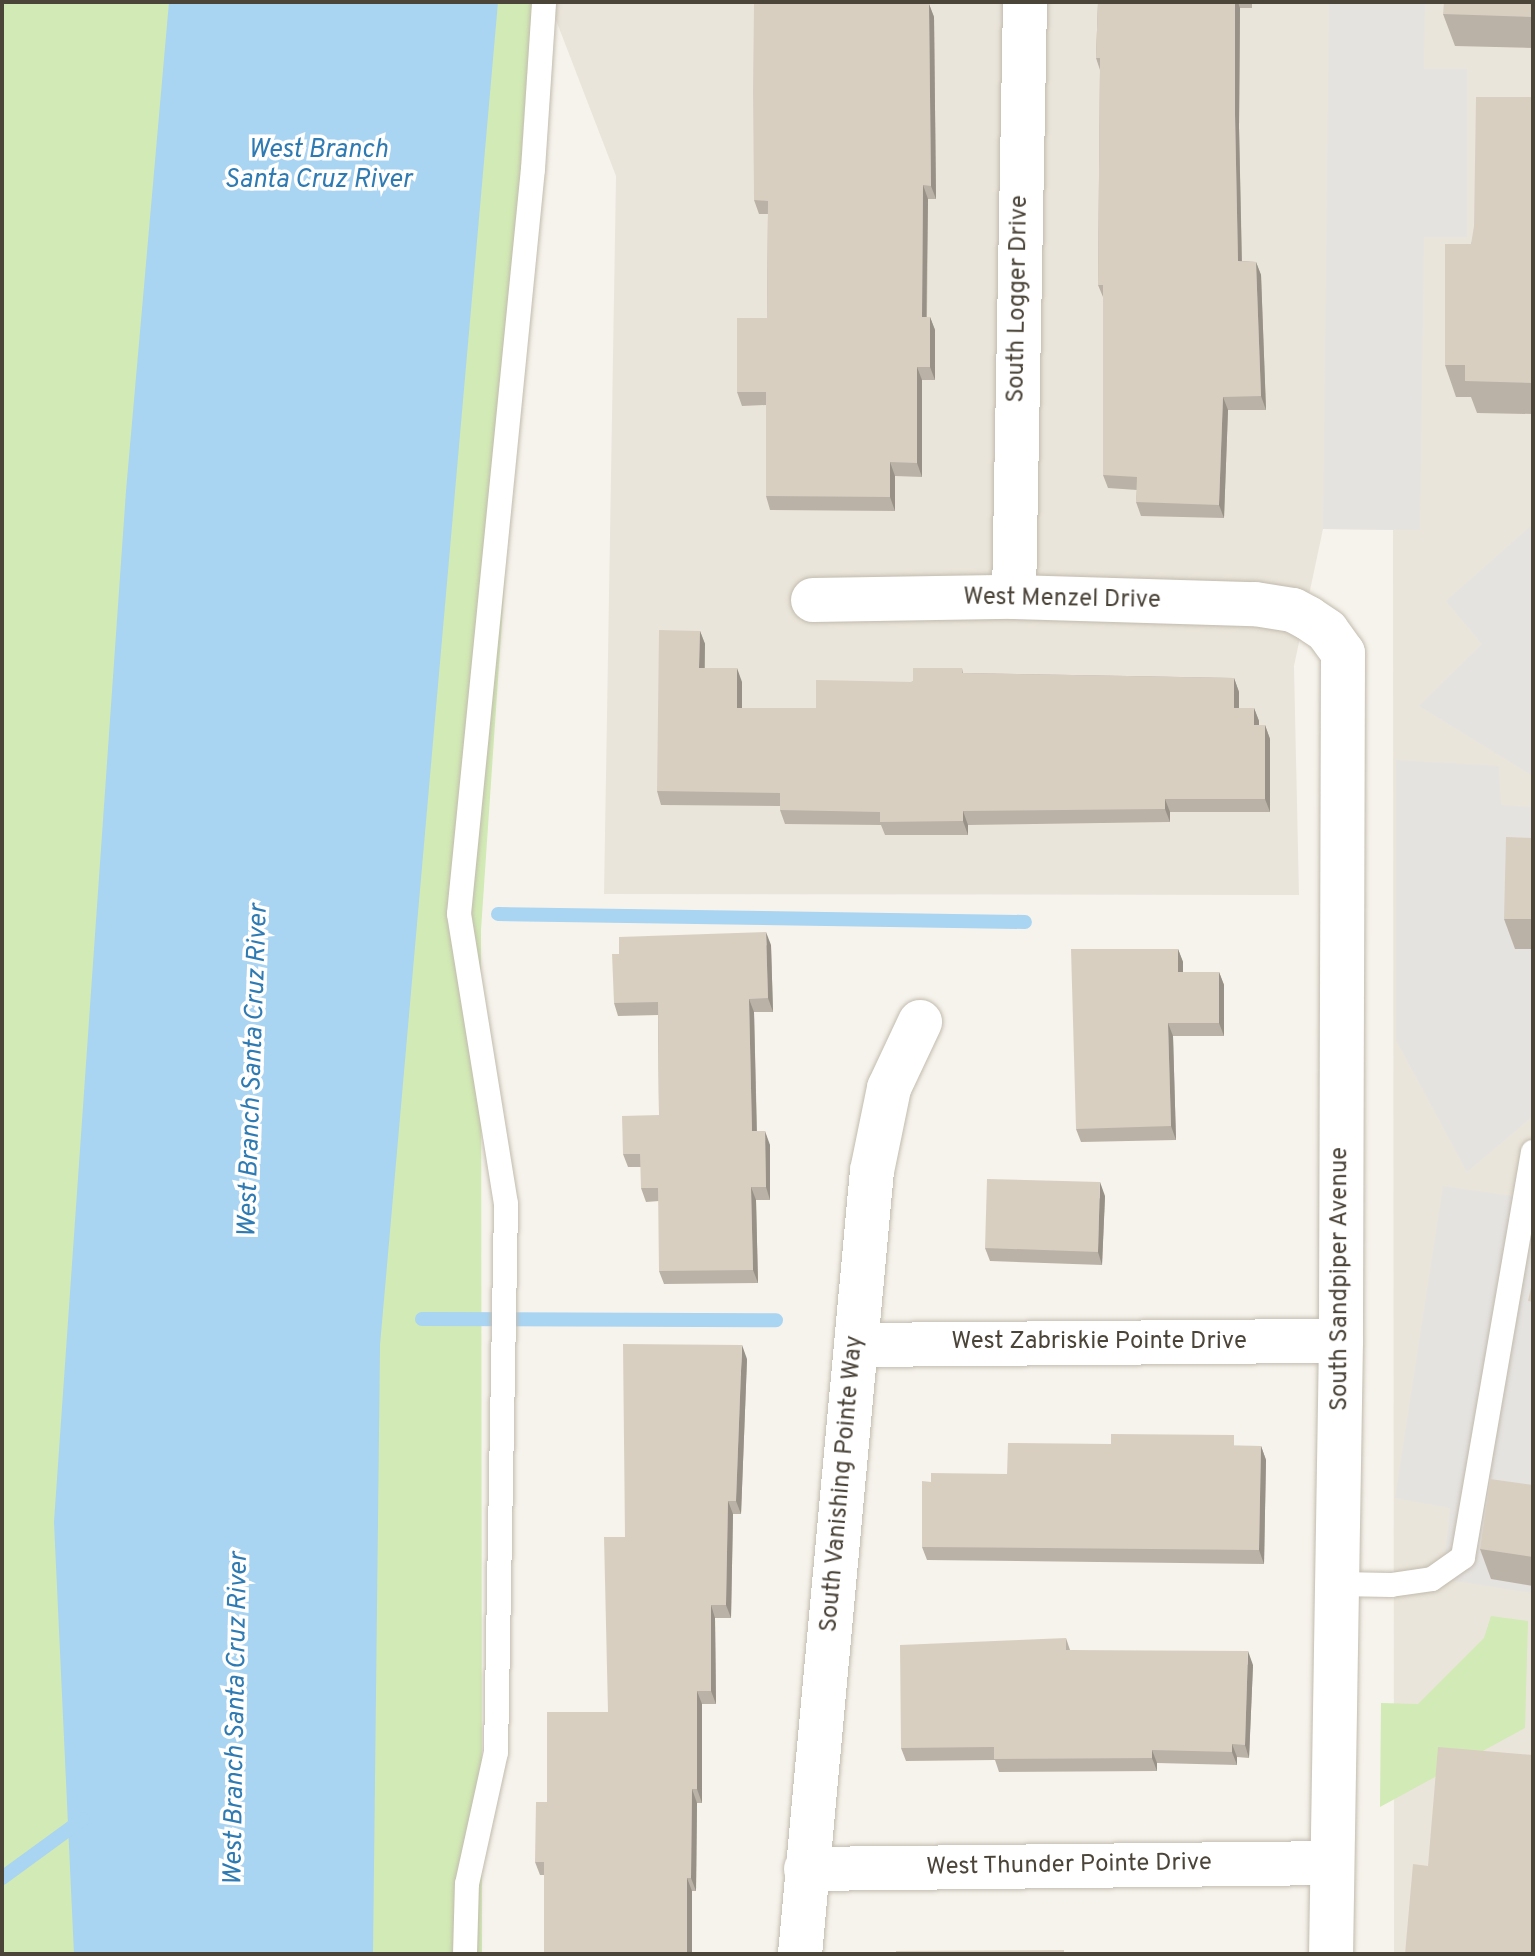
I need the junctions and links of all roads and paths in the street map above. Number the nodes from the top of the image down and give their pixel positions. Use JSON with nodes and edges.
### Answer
{"nodes":[{"id":1,"x":544,"y":2,"type":"edge"},
{"id":2,"x":1025,"y":2,"type":"edge"},
{"id":3,"x":1014,"y":597,"type":"junction"},
{"id":4,"x":813,"y":600,"type":"dead end"},
{"id":5,"x":1308,"y":618,"type":"joint"},
{"id":6,"x":920,"y":1022,"type":"dead end"},
{"id":7,"x":1533,"y":1152,"type":"edge"},
{"id":8,"x":1341,"y":1341,"type":"junction"},
{"id":9,"x":856,"y":1345,"type":"junction"},
{"id":10,"x":1338,"y":1584,"type":"junction"},
{"id":11,"x":1332,"y":1863,"type":"junction"},
{"id":12,"x":806,"y":1869,"type":"junction"},
{"id":13,"x":465,"y":1954,"type":"edge"},
{"id":14,"x":800,"y":1954,"type":"edge"},
{"id":15,"x":1331,"y":1954,"type":"edge"}],
"edges":[{"from":1,"to":13,"type":"lane"},
{"from":2,"to":3,"type":"street","name":"South Logger Drive"},
{"from":3,"to":4,"type":"street","name":"West Menzel Drive"},
{"from":3,"to":5,"type":"street","name":"West Menzel Drive"},
{"from":5,"to":8,"type":"street","name":"South Sandpiper Avenue"},
{"from":6,"to":9,"type":"street","name":"South Vanishing Pointe Way"},
{"from":7,"to":10,"type":"lane"},
{"from":8,"to":9,"type":"street","name":"West Zabriskie Pointe Drive"},
{"from":8,"to":10,"type":"street","name":"South Sandpiper Avenue"},
{"from":9,"to":12,"type":"street","name":"South Vanishing Pointe Way"},
{"from":10,"to":11,"type":"street","name":"South Sandpiper Avenue"},
{"from":11,"to":12,"type":"street","name":"West Thunder Pointe Drive"},
{"from":11,"to":15,"type":"street","name":"South Sandpiper Avenue"},
{"from":12,"to":14,"type":"street","name":"South Vanishing Pointe Way"}]}
